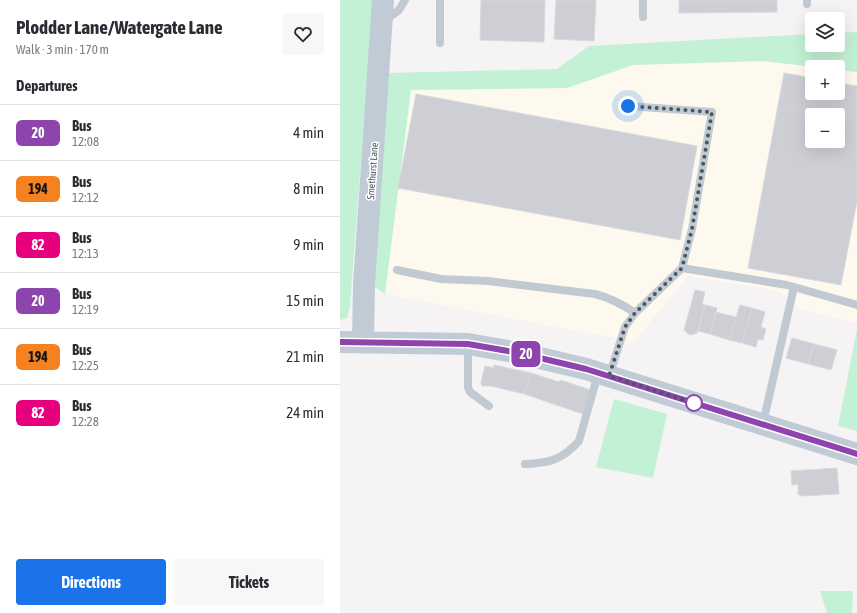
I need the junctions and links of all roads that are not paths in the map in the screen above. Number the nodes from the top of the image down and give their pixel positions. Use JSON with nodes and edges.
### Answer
{"nodes":[{"id":1,"x":383,"y":0,"type":"edge"},
{"id":2,"x":405,"y":0,"type":"edge"},
{"id":3,"x":440,"y":0,"type":"edge"},
{"id":4,"x":643,"y":0,"type":"edge"},
{"id":5,"x":643,"y":16,"type":"dead end"},
{"id":6,"x":382,"y":23,"type":"junction"},
{"id":7,"x":440,"y":43,"type":"dead end"},
{"id":8,"x":628,"y":106,"type":"dead end"},
{"id":9,"x":682,"y":268,"type":"junction"},
{"id":10,"x":397,"y":270,"type":"dead end"},
{"id":11,"x":794,"y":287,"type":"junction"},
{"id":12,"x":857,"y":305,"type":"edge"},
{"id":13,"x":635,"y":313,"type":"junction"},
{"id":14,"x":340,"y":342,"type":"edge"},
{"id":15,"x":363,"y":342,"type":"junction"},
{"id":16,"x":468,"y":344,"type":"junction"},
{"id":17,"x":604,"y":375,"type":"junction"},
{"id":18,"x":489,"y":406,"type":"dead end"},
{"id":19,"x":763,"y":425,"type":"junction"},
{"id":20,"x":857,"y":454,"type":"edge"},
{"id":21,"x":525,"y":464,"type":"dead end"}],
"edges":[{"from":1,"to":6,"type":"main road","name":"Smethurst Lane"},
{"from":2,"to":6,"type":"lane"},
{"from":3,"to":7,"type":"lane"},
{"from":4,"to":5,"type":"lane"},
{"from":6,"to":15,"type":"main road","name":"Smethurst Lane"},
{"from":8,"to":9,"type":"lane"},
{"from":9,"to":11,"type":"lane"},
{"from":9,"to":13,"type":"lane"},
{"from":10,"to":13,"type":"lane"},
{"from":11,"to":12,"type":"lane"},
{"from":11,"to":19,"type":"lane"},
{"from":13,"to":17,"type":"lane"},
{"from":14,"to":15,"type":"main road"},
{"from":15,"to":16,"type":"main road"},
{"from":16,"to":17,"type":"main road"},
{"from":16,"to":18,"type":"lane"},
{"from":17,"to":19,"type":"main road"},
{"from":17,"to":21,"type":"lane"},
{"from":19,"to":20,"type":"main road"}]}
